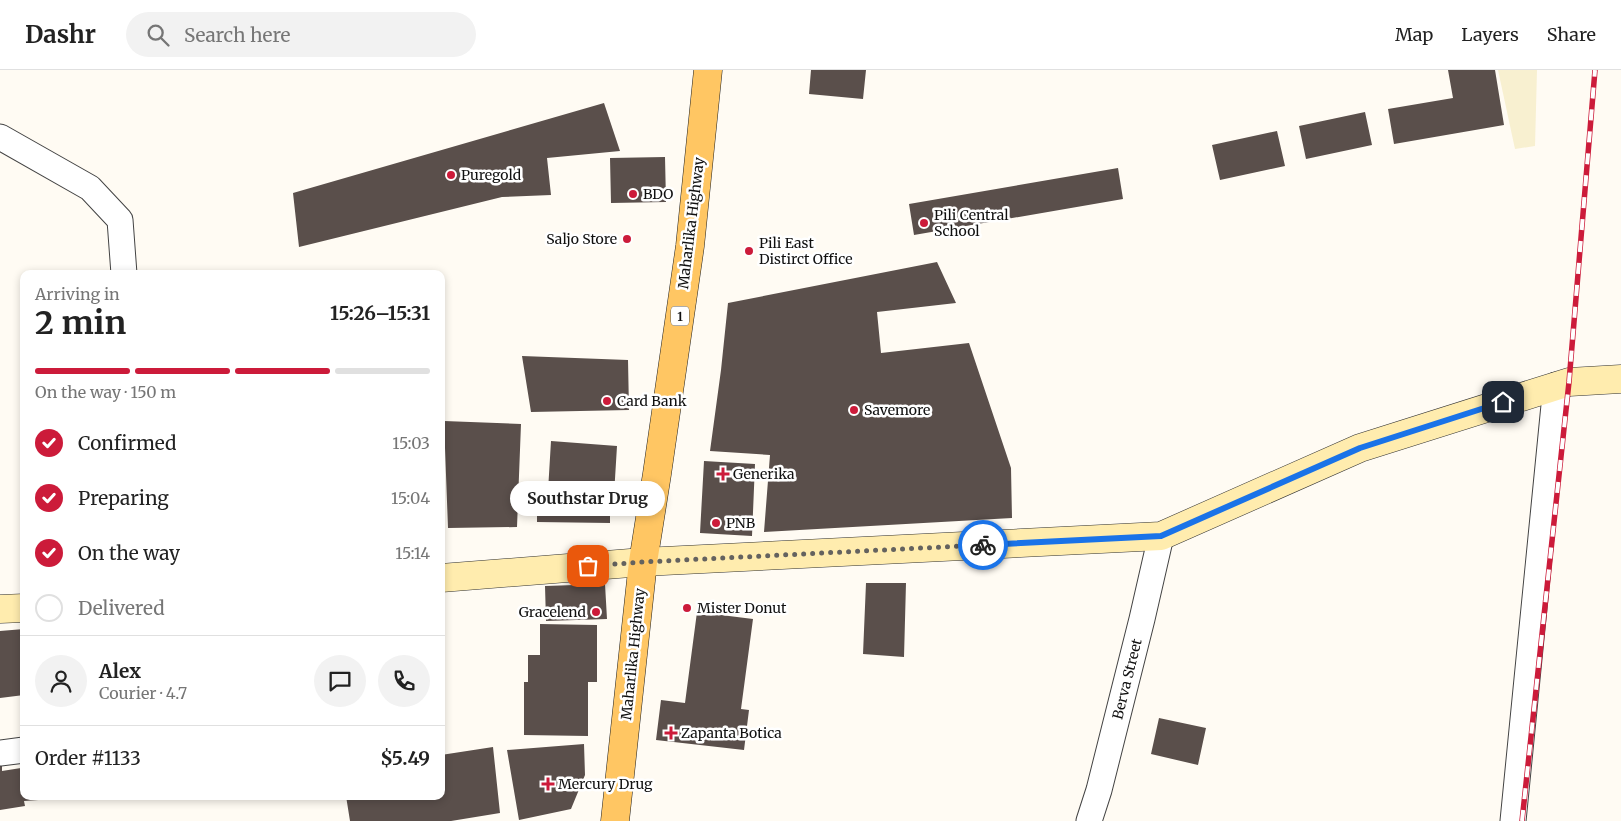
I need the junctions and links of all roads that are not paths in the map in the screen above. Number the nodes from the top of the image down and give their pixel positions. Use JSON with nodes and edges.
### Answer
{"nodes":[{"id":1,"x":708,"y":70,"type":"edge"},
{"id":2,"x":3,"y":146,"type":"edge"},
{"id":3,"x":124,"y":270,"type":"edge"},
{"id":4,"x":1621,"y":379,"type":"edge"},
{"id":5,"x":1556,"y":385,"type":"junction"},
{"id":6,"x":1161,"y":536,"type":"junction"},
{"id":7,"x":643,"y":562,"type":"junction"},
{"id":8,"x":445,"y":578,"type":"edge"},
{"id":9,"x":20,"y":608,"type":"edge"},
{"id":10,"x":0,"y":610,"type":"edge"},
{"id":11,"x":20,"y":750,"type":"edge"},
{"id":12,"x":0,"y":753,"type":"edge"},
{"id":13,"x":615,"y":821,"type":"edge"},
{"id":14,"x":1088,"y":821,"type":"edge"},
{"id":15,"x":1514,"y":821,"type":"edge"}],
"edges":[{"from":1,"to":7,"type":"main road","name":"Maharlika Highway","number":"1"},
{"from":2,"to":3,"type":"street"},
{"from":4,"to":5,"type":"street"},
{"from":5,"to":6,"type":"street"},
{"from":5,"to":15,"type":"street"},
{"from":6,"to":7,"type":"street"},
{"from":6,"to":14,"type":"street","name":"Berva Street"},
{"from":7,"to":8,"type":"street"},
{"from":7,"to":13,"type":"main road","name":"Maharlika Highway","number":"1"},
{"from":9,"to":10,"type":"street"},
{"from":11,"to":12,"type":"street"}]}
